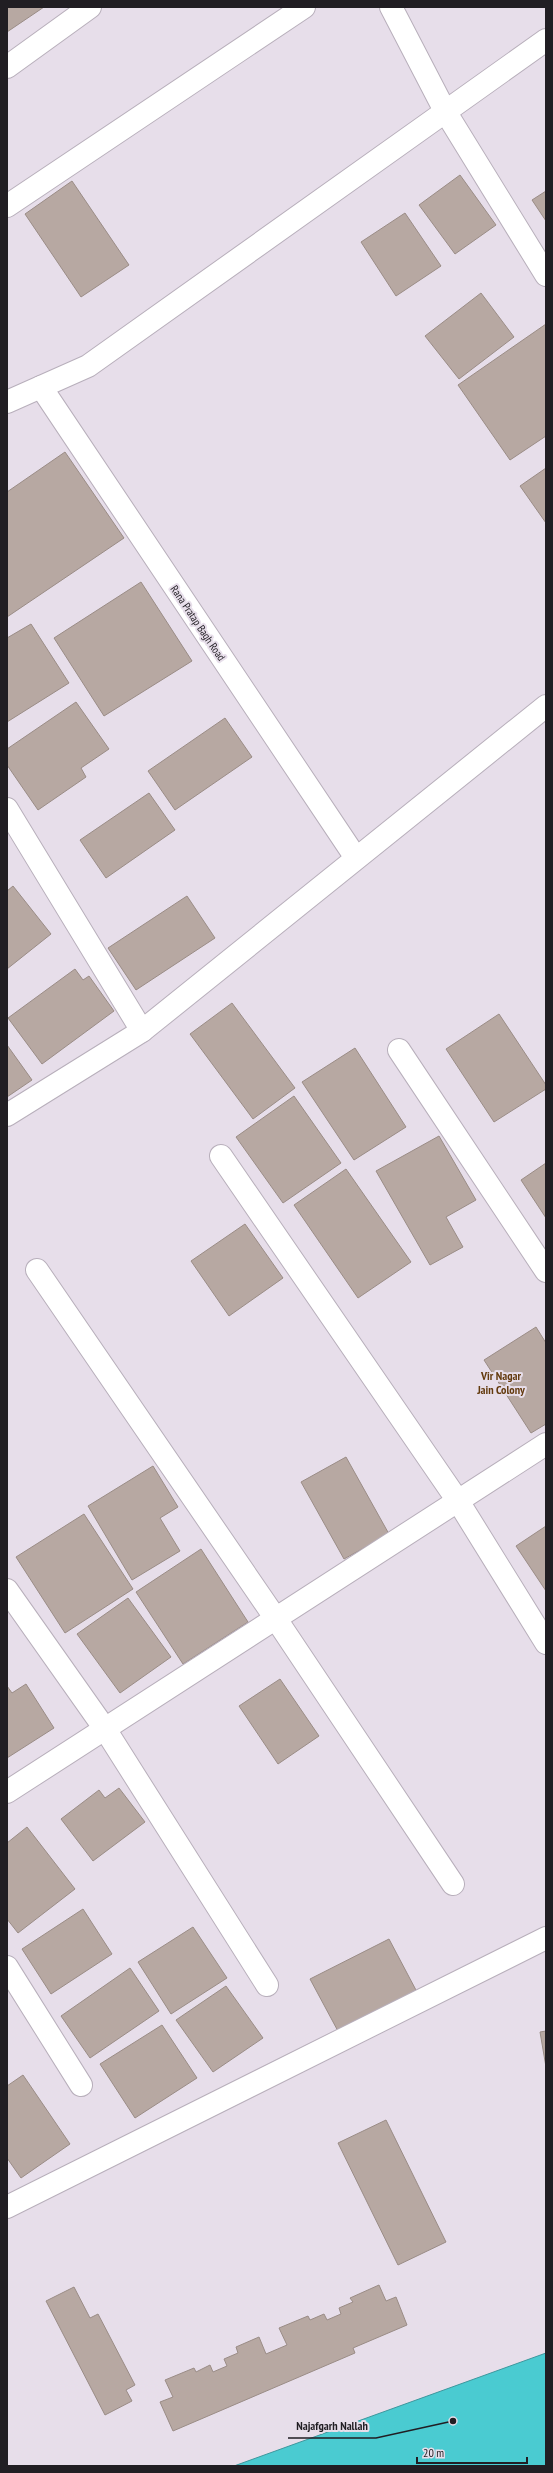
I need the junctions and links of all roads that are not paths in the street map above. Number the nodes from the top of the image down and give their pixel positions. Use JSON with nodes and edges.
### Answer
{"nodes":[{"id":1,"x":90,"y":7,"type":"edge"},
{"id":2,"x":304,"y":7,"type":"edge"},
{"id":3,"x":391,"y":7,"type":"edge"},
{"id":4,"x":546,"y":40,"type":"edge"},
{"id":5,"x":7,"y":67,"type":"edge"},
{"id":6,"x":445,"y":110,"type":"junction"},
{"id":7,"x":7,"y":206,"type":"edge"},
{"id":8,"x":546,"y":274,"type":"edge"},
{"id":9,"x":41,"y":387,"type":"junction"},
{"id":10,"x":9,"y":399,"type":"edge"},
{"id":11,"x":546,"y":706,"type":"edge"},
{"id":12,"x":7,"y":809,"type":"edge"},
{"id":13,"x":356,"y":858,"type":"junction"},
{"id":14,"x":142,"y":1031,"type":"junction"},
{"id":15,"x":399,"y":1050,"type":"dead end"},
{"id":16,"x":7,"y":1115,"type":"edge"},
{"id":17,"x":221,"y":1156,"type":"dead end"},
{"id":18,"x":37,"y":1270,"type":"dead end"},
{"id":19,"x":546,"y":1271,"type":"edge"},
{"id":20,"x":546,"y":1444,"type":"edge"},
{"id":21,"x":458,"y":1501,"type":"junction"},
{"id":22,"x":7,"y":1590,"type":"edge"},
{"id":23,"x":276,"y":1618,"type":"junction"},
{"id":24,"x":546,"y":1643,"type":"edge"},
{"id":25,"x":105,"y":1729,"type":"junction"},
{"id":26,"x":7,"y":1792,"type":"edge"},
{"id":27,"x":453,"y":1884,"type":"dead end"},
{"id":28,"x":546,"y":1938,"type":"edge"},
{"id":29,"x":7,"y":1966,"type":"edge"},
{"id":30,"x":268,"y":1985,"type":"dead end"},
{"id":31,"x":81,"y":2084,"type":"dead end"},
{"id":32,"x":7,"y":2207,"type":"edge"}],
"edges":[{"from":1,"to":5,"type":"street"},
{"from":2,"to":7,"type":"street"},
{"from":3,"to":6,"type":"street"},
{"from":4,"to":6,"type":"street"},
{"from":6,"to":8,"type":"street"},
{"from":6,"to":9,"type":"street"},
{"from":9,"to":10,"type":"street"},
{"from":9,"to":13,"type":"street","name":"Rana Pratap Bagh Road"},
{"from":11,"to":13,"type":"street"},
{"from":12,"to":14,"type":"street"},
{"from":13,"to":14,"type":"street"},
{"from":14,"to":16,"type":"street"},
{"from":15,"to":19,"type":"street"},
{"from":17,"to":21,"type":"street"},
{"from":18,"to":23,"type":"street"},
{"from":20,"to":21,"type":"street"},
{"from":21,"to":23,"type":"street"},
{"from":21,"to":24,"type":"street"},
{"from":22,"to":25,"type":"street"},
{"from":23,"to":25,"type":"street"},
{"from":23,"to":27,"type":"street"},
{"from":25,"to":26,"type":"street"},
{"from":25,"to":30,"type":"street"},
{"from":28,"to":32,"type":"street"},
{"from":29,"to":31,"type":"street"}]}
